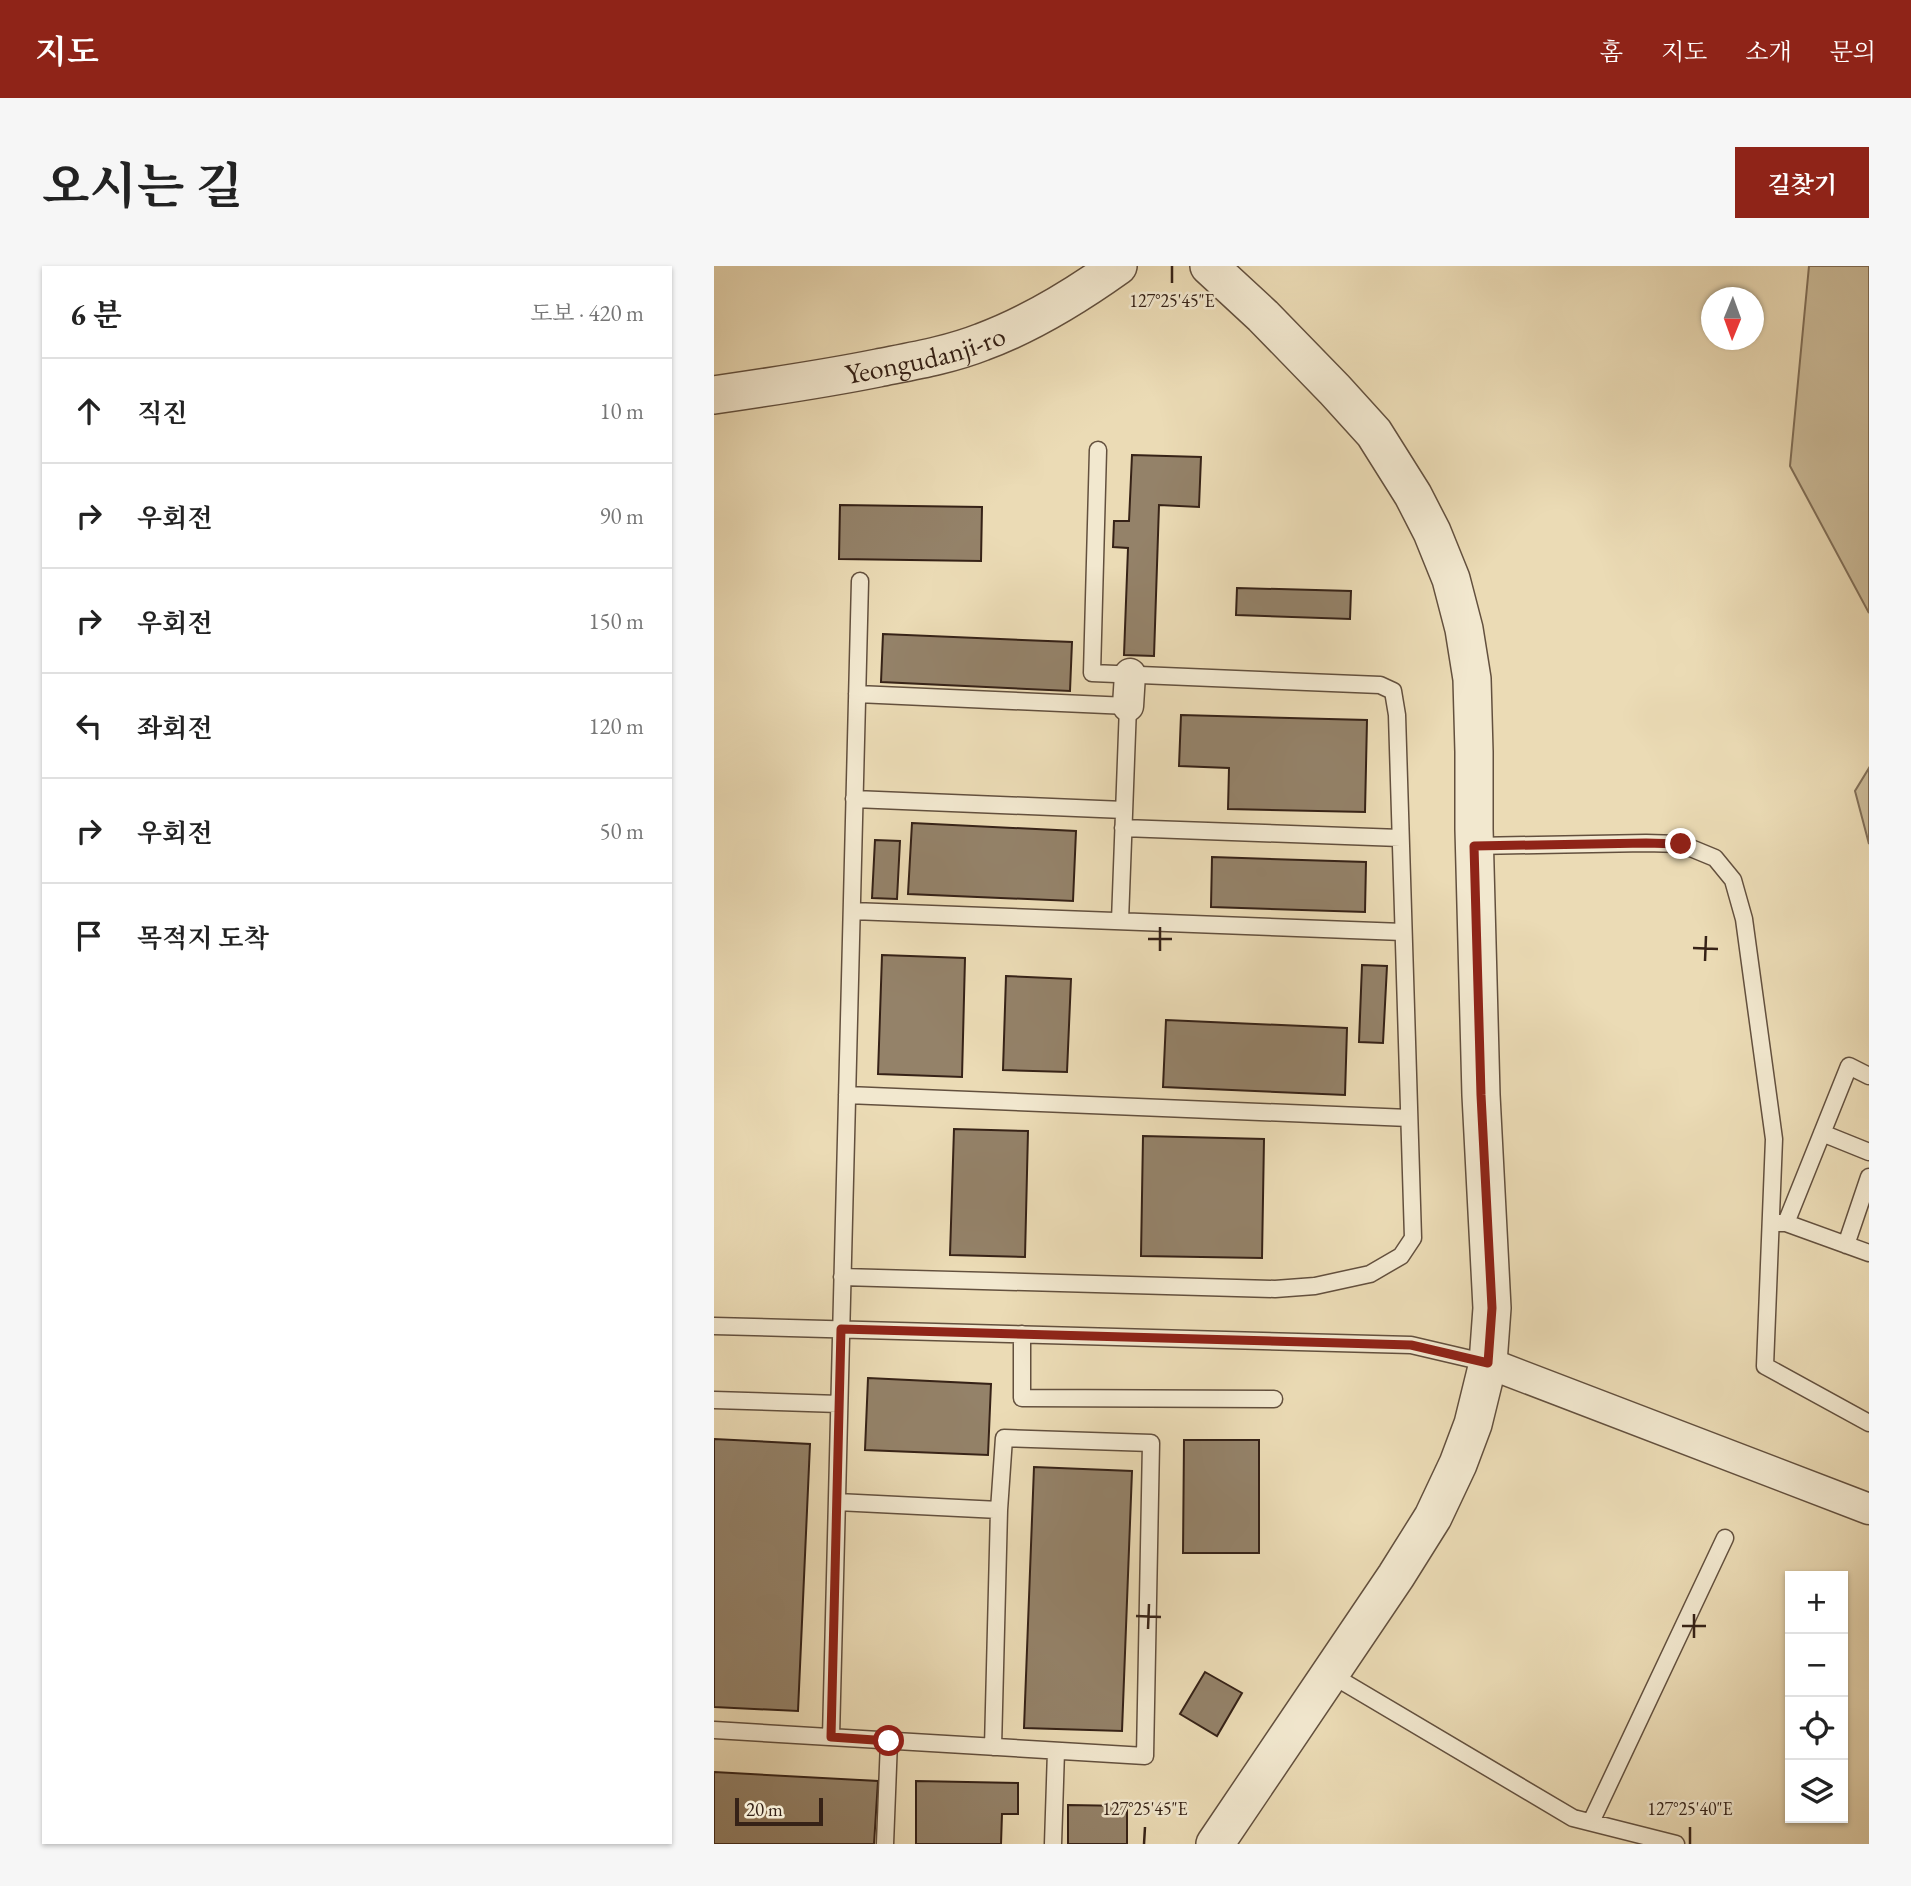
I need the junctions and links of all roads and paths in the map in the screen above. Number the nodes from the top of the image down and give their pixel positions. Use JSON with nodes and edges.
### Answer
{"nodes":[{"id":1,"x":1118,"y":266,"type":"edge"},
{"id":2,"x":1209,"y":266,"type":"edge"},
{"id":3,"x":714,"y":396,"type":"edge"},
{"id":4,"x":1098,"y":450,"type":"dead end"},
{"id":5,"x":860,"y":581,"type":"dead end"},
{"id":6,"x":1130,"y":674,"type":"junction"},
{"id":7,"x":857,"y":694,"type":"junction"},
{"id":8,"x":1128,"y":706,"type":"junction"},
{"id":9,"x":854,"y":799,"type":"junction"},
{"id":10,"x":1124,"y":810,"type":"junction"},
{"id":11,"x":1123,"y":828,"type":"junction"},
{"id":12,"x":1400,"y":838,"type":"junction"},
{"id":13,"x":1474,"y":846,"type":"junction"},
{"id":14,"x":852,"y":911,"type":"junction"},
{"id":15,"x":1120,"y":921,"type":"junction"},
{"id":16,"x":1403,"y":932,"type":"junction"},
{"id":17,"x":1869,"y":1076,"type":"edge"},
{"id":18,"x":847,"y":1095,"type":"junction"},
{"id":19,"x":1409,"y":1118,"type":"junction"},
{"id":20,"x":1822,"y":1133,"type":"junction"},
{"id":21,"x":1869,"y":1152,"type":"edge"},
{"id":22,"x":1869,"y":1177,"type":"edge"},
{"id":23,"x":1778,"y":1223,"type":"junction"},
{"id":24,"x":1846,"y":1245,"type":"junction"},
{"id":25,"x":1869,"y":1253,"type":"edge"},
{"id":26,"x":842,"y":1277,"type":"junction"},
{"id":27,"x":714,"y":1326,"type":"edge"},
{"id":28,"x":841,"y":1329,"type":"junction"},
{"id":29,"x":1023,"y":1334,"type":"junction"},
{"id":30,"x":1488,"y":1363,"type":"junction"},
{"id":31,"x":1274,"y":1399,"type":"dead end"},
{"id":32,"x":714,"y":1400,"type":"edge"},
{"id":33,"x":839,"y":1404,"type":"junction"},
{"id":34,"x":1869,"y":1423,"type":"edge"},
{"id":35,"x":837,"y":1502,"type":"junction"},
{"id":36,"x":1869,"y":1509,"type":"edge"},
{"id":37,"x":999,"y":1510,"type":"junction"},
{"id":38,"x":1726,"y":1538,"type":"dead end"},
{"id":39,"x":1329,"y":1674,"type":"junction"},
{"id":40,"x":714,"y":1730,"type":"edge"},
{"id":41,"x":831,"y":1737,"type":"junction"},
{"id":42,"x":889,"y":1741,"type":"junction"},
{"id":43,"x":993,"y":1747,"type":"junction"},
{"id":44,"x":1056,"y":1751,"type":"junction"},
{"id":45,"x":1591,"y":1822,"type":"junction"},
{"id":46,"x":885,"y":1844,"type":"edge"},
{"id":47,"x":1053,"y":1844,"type":"edge"},
{"id":48,"x":1215,"y":1844,"type":"edge"},
{"id":49,"x":1676,"y":1844,"type":"edge"}],
"edges":[{"from":1,"to":3,"type":"street","name":"Yeongudanji-ro"},
{"from":2,"to":13,"type":"street"},
{"from":4,"to":6,"type":"lane"},
{"from":5,"to":7,"type":"lane"},
{"from":6,"to":8,"type":"street"},
{"from":6,"to":12,"type":"lane"},
{"from":7,"to":8,"type":"lane"},
{"from":7,"to":9,"type":"lane"},
{"from":8,"to":10,"type":"lane"},
{"from":9,"to":10,"type":"lane"},
{"from":9,"to":14,"type":"lane"},
{"from":10,"to":11,"type":"lane"},
{"from":11,"to":12,"type":"lane"},
{"from":11,"to":15,"type":"lane"},
{"from":12,"to":16,"type":"lane"},
{"from":13,"to":23,"type":"lane"},
{"from":13,"to":30,"type":"street"},
{"from":14,"to":15,"type":"lane"},
{"from":14,"to":18,"type":"lane"},
{"from":15,"to":16,"type":"lane"},
{"from":16,"to":19,"type":"lane"},
{"from":17,"to":20,"type":"lane"},
{"from":18,"to":19,"type":"lane"},
{"from":18,"to":26,"type":"lane"},
{"from":19,"to":26,"type":"lane"},
{"from":20,"to":21,"type":"lane"},
{"from":20,"to":23,"type":"lane"},
{"from":22,"to":24,"type":"lane"},
{"from":23,"to":24,"type":"lane"},
{"from":23,"to":34,"type":"lane"},
{"from":24,"to":25,"type":"lane"},
{"from":26,"to":28,"type":"lane"},
{"from":27,"to":28,"type":"lane"},
{"from":28,"to":29,"type":"lane"},
{"from":28,"to":33,"type":"lane"},
{"from":29,"to":30,"type":"lane"},
{"from":29,"to":31,"type":"lane"},
{"from":30,"to":36,"type":"street"},
{"from":30,"to":39,"type":"street"},
{"from":32,"to":33,"type":"lane"},
{"from":33,"to":35,"type":"lane"},
{"from":35,"to":37,"type":"lane"},
{"from":35,"to":41,"type":"lane"},
{"from":37,"to":43,"type":"lane"},
{"from":37,"to":44,"type":"lane"},
{"from":38,"to":45,"type":"lane"},
{"from":39,"to":45,"type":"lane"},
{"from":39,"to":48,"type":"street"},
{"from":40,"to":41,"type":"lane"},
{"from":41,"to":42,"type":"lane"},
{"from":42,"to":43,"type":"lane"},
{"from":42,"to":46,"type":"lane"},
{"from":43,"to":44,"type":"lane"},
{"from":44,"to":47,"type":"lane"},
{"from":45,"to":49,"type":"lane"}]}
